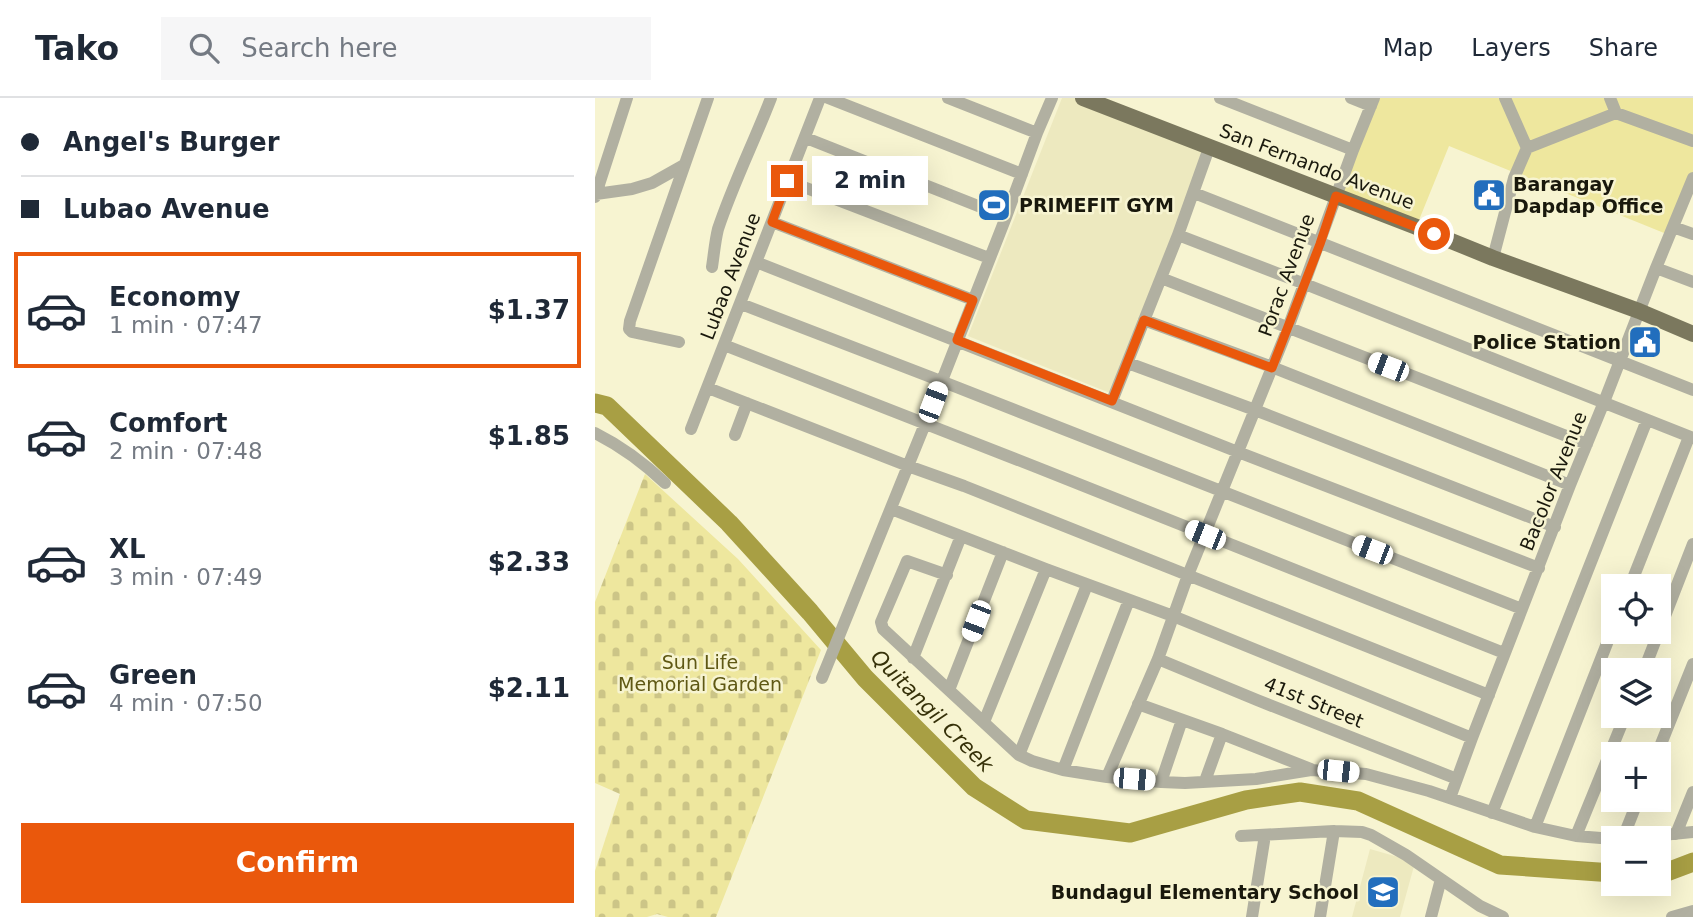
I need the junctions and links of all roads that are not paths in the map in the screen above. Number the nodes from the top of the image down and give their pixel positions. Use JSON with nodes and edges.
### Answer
{"nodes":[{"id":1,"x":627,"y":98,"type":"edge"},
{"id":2,"x":708,"y":98,"type":"edge"},
{"id":3,"x":771,"y":98,"type":"edge"},
{"id":4,"x":820,"y":98,"type":"edge"},
{"id":5,"x":828,"y":98,"type":"edge"},
{"id":6,"x":948,"y":98,"type":"edge"},
{"id":7,"x":1052,"y":98,"type":"edge"},
{"id":8,"x":1083,"y":98,"type":"edge"},
{"id":9,"x":1220,"y":98,"type":"edge"},
{"id":10,"x":1351,"y":98,"type":"edge"},
{"id":11,"x":1505,"y":98,"type":"edge"},
{"id":12,"x":1611,"y":98,"type":"edge"},
{"id":13,"x":1373,"y":102,"type":"edge"},
{"id":14,"x":1616,"y":113,"type":"junction"},
{"id":15,"x":1037,"y":133,"type":"junction"},
{"id":16,"x":806,"y":138,"type":"junction"},
{"id":17,"x":1693,"y":141,"type":"edge"},
{"id":18,"x":1209,"y":148,"type":"junction"},
{"id":19,"x":1527,"y":148,"type":"junction"},
{"id":20,"x":1353,"y":150,"type":"junction"},
{"id":21,"x":684,"y":165,"type":"junction"},
{"id":22,"x":1022,"y":174,"type":"junction"},
{"id":23,"x":787,"y":181,"type":"junction"},
{"id":24,"x":1692,"y":184,"type":"edge"},
{"id":25,"x":1194,"y":193,"type":"junction"},
{"id":26,"x":596,"y":196,"type":"edge"},
{"id":27,"x":1336,"y":196,"type":"junction"},
{"id":28,"x":1006,"y":217,"type":"junction"},
{"id":29,"x":772,"y":222,"type":"junction"},
{"id":30,"x":1673,"y":227,"type":"junction"},
{"id":31,"x":1693,"y":234,"type":"edge"},
{"id":32,"x":1178,"y":235,"type":"junction"},
{"id":33,"x":1320,"y":244,"type":"junction"},
{"id":34,"x":989,"y":258,"type":"junction"},
{"id":35,"x":1493,"y":258,"type":"junction"},
{"id":36,"x":756,"y":262,"type":"junction"},
{"id":37,"x":712,"y":267,"type":"dead end"},
{"id":38,"x":1656,"y":268,"type":"junction"},
{"id":39,"x":1161,"y":278,"type":"junction"},
{"id":40,"x":1693,"y":282,"type":"edge"},
{"id":41,"x":1305,"y":284,"type":"junction"},
{"id":42,"x":973,"y":300,"type":"junction"},
{"id":43,"x":741,"y":304,"type":"junction"},
{"id":44,"x":1639,"y":311,"type":"junction"},
{"id":45,"x":1144,"y":320,"type":"junction"},
{"id":46,"x":1288,"y":328,"type":"junction"},
{"id":47,"x":1693,"y":334,"type":"edge"},
{"id":48,"x":957,"y":340,"type":"junction"},
{"id":49,"x":679,"y":342,"type":"dead end"},
{"id":50,"x":724,"y":345,"type":"junction"},
{"id":51,"x":1620,"y":361,"type":"junction"},
{"id":52,"x":1128,"y":363,"type":"junction"},
{"id":53,"x":1272,"y":368,"type":"junction"},
{"id":54,"x":941,"y":381,"type":"junction"},
{"id":55,"x":708,"y":388,"type":"junction"},
{"id":56,"x":1693,"y":390,"type":"edge"},
{"id":57,"x":1112,"y":401,"type":"junction"},
{"id":58,"x":1604,"y":402,"type":"junction"},
{"id":59,"x":747,"y":403,"type":"junction"},
{"id":60,"x":1255,"y":410,"type":"junction"},
{"id":61,"x":1647,"y":419,"type":"junction"},
{"id":62,"x":925,"y":424,"type":"junction"},
{"id":63,"x":691,"y":429,"type":"dead end"},
{"id":64,"x":595,"y":433,"type":"edge"},
{"id":65,"x":735,"y":435,"type":"dead end"},
{"id":66,"x":1691,"y":437,"type":"edge"},
{"id":67,"x":1587,"y":444,"type":"junction"},
{"id":68,"x":1238,"y":452,"type":"junction"},
{"id":69,"x":908,"y":466,"type":"junction"},
{"id":70,"x":665,"y":483,"type":"dead end"},
{"id":71,"x":1570,"y":485,"type":"junction"},
{"id":72,"x":1221,"y":492,"type":"junction"},
{"id":73,"x":891,"y":509,"type":"junction"},
{"id":74,"x":1555,"y":527,"type":"junction"},
{"id":75,"x":1205,"y":535,"type":"junction"},
{"id":76,"x":961,"y":536,"type":"junction"},
{"id":77,"x":1693,"y":544,"type":"edge"},
{"id":78,"x":1003,"y":552,"type":"junction"},
{"id":79,"x":1539,"y":568,"type":"junction"},
{"id":80,"x":1046,"y":569,"type":"junction"},
{"id":81,"x":1635,"y":574,"type":"edge"},
{"id":82,"x":947,"y":575,"type":"junction"},
{"id":83,"x":1188,"y":575,"type":"junction"},
{"id":84,"x":1087,"y":585,"type":"junction"},
{"id":85,"x":1129,"y":600,"type":"junction"},
{"id":86,"x":1522,"y":609,"type":"junction"},
{"id":87,"x":1173,"y":616,"type":"junction"},
{"id":88,"x":1607,"y":644,"type":"edge"},
{"id":89,"x":1504,"y":653,"type":"junction"},
{"id":90,"x":913,"y":658,"type":"junction"},
{"id":91,"x":1649,"y":658,"type":"edge"},
{"id":92,"x":1158,"y":659,"type":"junction"},
{"id":93,"x":1693,"y":664,"type":"edge"},
{"id":94,"x":822,"y":678,"type":"dead end"},
{"id":95,"x":949,"y":690,"type":"junction"},
{"id":96,"x":1489,"y":695,"type":"junction"},
{"id":97,"x":1138,"y":704,"type":"junction"},
{"id":98,"x":1182,"y":720,"type":"junction"},
{"id":99,"x":984,"y":722,"type":"junction"},
{"id":100,"x":1620,"y":728,"type":"edge"},
{"id":101,"x":1221,"y":734,"type":"junction"},
{"id":102,"x":1472,"y":738,"type":"junction"},
{"id":103,"x":1662,"y":742,"type":"edge"},
{"id":104,"x":1019,"y":755,"type":"junction"},
{"id":105,"x":1063,"y":770,"type":"junction"},
{"id":106,"x":1311,"y":770,"type":"junction"},
{"id":107,"x":1107,"y":777,"type":"junction"},
{"id":108,"x":1457,"y":779,"type":"junction"},
{"id":109,"x":1205,"y":781,"type":"junction"},
{"id":110,"x":1161,"y":782,"type":"junction"},
{"id":111,"x":1693,"y":792,"type":"edge"},
{"id":112,"x":1450,"y":798,"type":"junction"},
{"id":113,"x":1492,"y":813,"type":"junction"},
{"id":114,"x":1535,"y":827,"type":"junction"},
{"id":115,"x":1334,"y":831,"type":"junction"},
{"id":116,"x":1693,"y":832,"type":"edge"},
{"id":117,"x":1671,"y":834,"type":"edge"},
{"id":118,"x":1676,"y":834,"type":"junction"},
{"id":119,"x":1265,"y":835,"type":"junction"},
{"id":120,"x":1241,"y":836,"type":"dead end"},
{"id":121,"x":1576,"y":836,"type":"junction"},
{"id":122,"x":1601,"y":838,"type":"edge"},
{"id":123,"x":1441,"y":879,"type":"junction"},
{"id":124,"x":1478,"y":911,"type":"edge"},
{"id":125,"x":1693,"y":911,"type":"edge"},
{"id":126,"x":1676,"y":916,"type":"edge"},
{"id":127,"x":1252,"y":917,"type":"edge"},
{"id":128,"x":1320,"y":917,"type":"edge"},
{"id":129,"x":1431,"y":917,"type":"edge"},
{"id":130,"x":1503,"y":917,"type":"edge"}],
"edges":[{"from":1,"to":26,"type":"street"},
{"from":2,"to":21,"type":"street"},
{"from":3,"to":37,"type":"street"},
{"from":4,"to":16,"type":"street","name":"Lubao Avenue"},
{"from":5,"to":22,"type":"street"},
{"from":6,"to":15,"type":"street"},
{"from":7,"to":15,"type":"street"},
{"from":8,"to":18,"type":"main road","name":"San Fernando Avenue"},
{"from":9,"to":20,"type":"street"},
{"from":10,"to":13,"type":"street"},
{"from":11,"to":19,"type":"street"},
{"from":12,"to":14,"type":"street"},
{"from":13,"to":20,"type":"street","name":"Porac Avenue"},
{"from":14,"to":17,"type":"street"},
{"from":14,"to":19,"type":"street"},
{"from":15,"to":22,"type":"street"},
{"from":16,"to":23,"type":"street","name":"Lubao Avenue"},
{"from":16,"to":28,"type":"street"},
{"from":18,"to":25,"type":"street"},
{"from":18,"to":27,"type":"main road","name":"San Fernando Avenue"},
{"from":19,"to":35,"type":"street"},
{"from":20,"to":27,"type":"street","name":"Porac Avenue"},
{"from":21,"to":26,"type":"street"},
{"from":21,"to":49,"type":"street"},
{"from":22,"to":28,"type":"street"},
{"from":23,"to":29,"type":"street","name":"Lubao Avenue"},
{"from":23,"to":34,"type":"street"},
{"from":24,"to":30,"type":"street","name":"Bacolor Avenue"},
{"from":25,"to":32,"type":"street"},
{"from":25,"to":33,"type":"street"},
{"from":27,"to":33,"type":"street","name":"Porac Avenue"},
{"from":27,"to":35,"type":"main road","name":"San Fernando Avenue"},
{"from":28,"to":34,"type":"street"},
{"from":29,"to":36,"type":"street","name":"Lubao Avenue"},
{"from":29,"to":42,"type":"street"},
{"from":30,"to":31,"type":"street"},
{"from":30,"to":38,"type":"street","name":"Bacolor Avenue"},
{"from":32,"to":39,"type":"street"},
{"from":32,"to":41,"type":"street"},
{"from":33,"to":41,"type":"street","name":"Porac Avenue"},
{"from":33,"to":51,"type":"street"},
{"from":34,"to":42,"type":"street"},
{"from":35,"to":44,"type":"main road","name":"San Fernando Avenue"},
{"from":36,"to":43,"type":"street","name":"Lubao Avenue"},
{"from":36,"to":48,"type":"street"},
{"from":38,"to":40,"type":"street"},
{"from":38,"to":44,"type":"street","name":"Bacolor Avenue"},
{"from":39,"to":45,"type":"street"},
{"from":39,"to":46,"type":"street"},
{"from":41,"to":46,"type":"street","name":"Porac Avenue"},
{"from":41,"to":58,"type":"street"},
{"from":42,"to":48,"type":"street"},
{"from":43,"to":50,"type":"street","name":"Lubao Avenue"},
{"from":43,"to":54,"type":"street"},
{"from":44,"to":47,"type":"main road","name":"San Fernando Avenue"},
{"from":44,"to":51,"type":"street","name":"Bacolor Avenue"},
{"from":45,"to":52,"type":"street"},
{"from":45,"to":53,"type":"street"},
{"from":46,"to":53,"type":"street","name":"Porac Avenue"},
{"from":46,"to":67,"type":"street"},
{"from":48,"to":54,"type":"street"},
{"from":48,"to":57,"type":"street"},
{"from":50,"to":55,"type":"street","name":"Lubao Avenue"},
{"from":50,"to":62,"type":"street"},
{"from":51,"to":56,"type":"street"},
{"from":51,"to":58,"type":"street","name":"Bacolor Avenue"},
{"from":52,"to":57,"type":"street"},
{"from":52,"to":60,"type":"street"},
{"from":53,"to":60,"type":"street","name":"Porac Avenue"},
{"from":53,"to":71,"type":"street"},
{"from":54,"to":62,"type":"street"},
{"from":54,"to":72,"type":"street"},
{"from":55,"to":59,"type":"street"},
{"from":55,"to":63,"type":"street","name":"Lubao Avenue"},
{"from":57,"to":68,"type":"street"},
{"from":58,"to":61,"type":"street"},
{"from":58,"to":67,"type":"street","name":"Bacolor Avenue"},
{"from":59,"to":65,"type":"street"},
{"from":59,"to":69,"type":"street"},
{"from":60,"to":68,"type":"street","name":"Porac Avenue"},
{"from":60,"to":74,"type":"street"},
{"from":61,"to":66,"type":"street"},
{"from":61,"to":113,"type":"street"},
{"from":62,"to":69,"type":"street"},
{"from":62,"to":75,"type":"street"},
{"from":64,"to":70,"type":"street"},
{"from":66,"to":81,"type":"street"},
{"from":67,"to":71,"type":"street","name":"Bacolor Avenue"},
{"from":68,"to":72,"type":"street","name":"Porac Avenue"},
{"from":68,"to":79,"type":"street"},
{"from":69,"to":73,"type":"street"},
{"from":69,"to":83,"type":"street"},
{"from":71,"to":74,"type":"street","name":"Bacolor Avenue"},
{"from":72,"to":75,"type":"street","name":"Porac Avenue"},
{"from":72,"to":86,"type":"street"},
{"from":73,"to":76,"type":"street"},
{"from":73,"to":94,"type":"street"},
{"from":74,"to":79,"type":"street","name":"Bacolor Avenue"},
{"from":75,"to":83,"type":"street","name":"Porac Avenue"},
{"from":75,"to":89,"type":"street"},
{"from":76,"to":78,"type":"street"},
{"from":76,"to":82,"type":"street"},
{"from":77,"to":91,"type":"street"},
{"from":78,"to":80,"type":"street"},
{"from":78,"to":95,"type":"street"},
{"from":79,"to":86,"type":"street","name":"Bacolor Avenue"},
{"from":80,"to":84,"type":"street"},
{"from":80,"to":99,"type":"street"},
{"from":82,"to":90,"type":"street"},
{"from":82,"to":90,"type":"street"},
{"from":83,"to":87,"type":"street","name":"Porac Avenue"},
{"from":83,"to":96,"type":"street"},
{"from":84,"to":85,"type":"street"},
{"from":84,"to":104,"type":"street"},
{"from":85,"to":87,"type":"street"},
{"from":85,"to":105,"type":"street"},
{"from":86,"to":89,"type":"street","name":"Bacolor Avenue"},
{"from":87,"to":92,"type":"street","name":"Porac Avenue"},
{"from":87,"to":102,"type":"street"},
{"from":88,"to":114,"type":"street"},
{"from":89,"to":96,"type":"street","name":"Bacolor Avenue"},
{"from":90,"to":95,"type":"street"},
{"from":92,"to":97,"type":"street","name":"Porac Avenue"},
{"from":92,"to":108,"type":"street","name":"41st Street"},
{"from":93,"to":103,"type":"street"},
{"from":95,"to":99,"type":"street"},
{"from":96,"to":102,"type":"street","name":"Bacolor Avenue"},
{"from":97,"to":98,"type":"street"},
{"from":97,"to":107,"type":"street","name":"Porac Avenue"},
{"from":98,"to":101,"type":"street"},
{"from":98,"to":110,"type":"street"},
{"from":99,"to":104,"type":"street"},
{"from":100,"to":121,"type":"street"},
{"from":101,"to":106,"type":"street"},
{"from":101,"to":109,"type":"street"},
{"from":102,"to":108,"type":"street","name":"Bacolor Avenue"},
{"from":104,"to":105,"type":"street"},
{"from":105,"to":107,"type":"street"},
{"from":106,"to":109,"type":"street"},
{"from":106,"to":112,"type":"street"},
{"from":107,"to":110,"type":"street"},
{"from":108,"to":112,"type":"street","name":"Bacolor Avenue"},
{"from":109,"to":110,"type":"street"},
{"from":111,"to":118,"type":"street"},
{"from":112,"to":113,"type":"street"},
{"from":113,"to":114,"type":"street"},
{"from":114,"to":121,"type":"street"},
{"from":115,"to":119,"type":"street"},
{"from":115,"to":123,"type":"street"},
{"from":115,"to":128,"type":"street"},
{"from":116,"to":118,"type":"street"},
{"from":117,"to":118,"type":"street"},
{"from":119,"to":120,"type":"street"},
{"from":119,"to":127,"type":"street"},
{"from":121,"to":122,"type":"street"},
{"from":123,"to":124,"type":"street"},
{"from":123,"to":129,"type":"street"},
{"from":124,"to":130,"type":"street"},
{"from":125,"to":126,"type":"street"}]}
